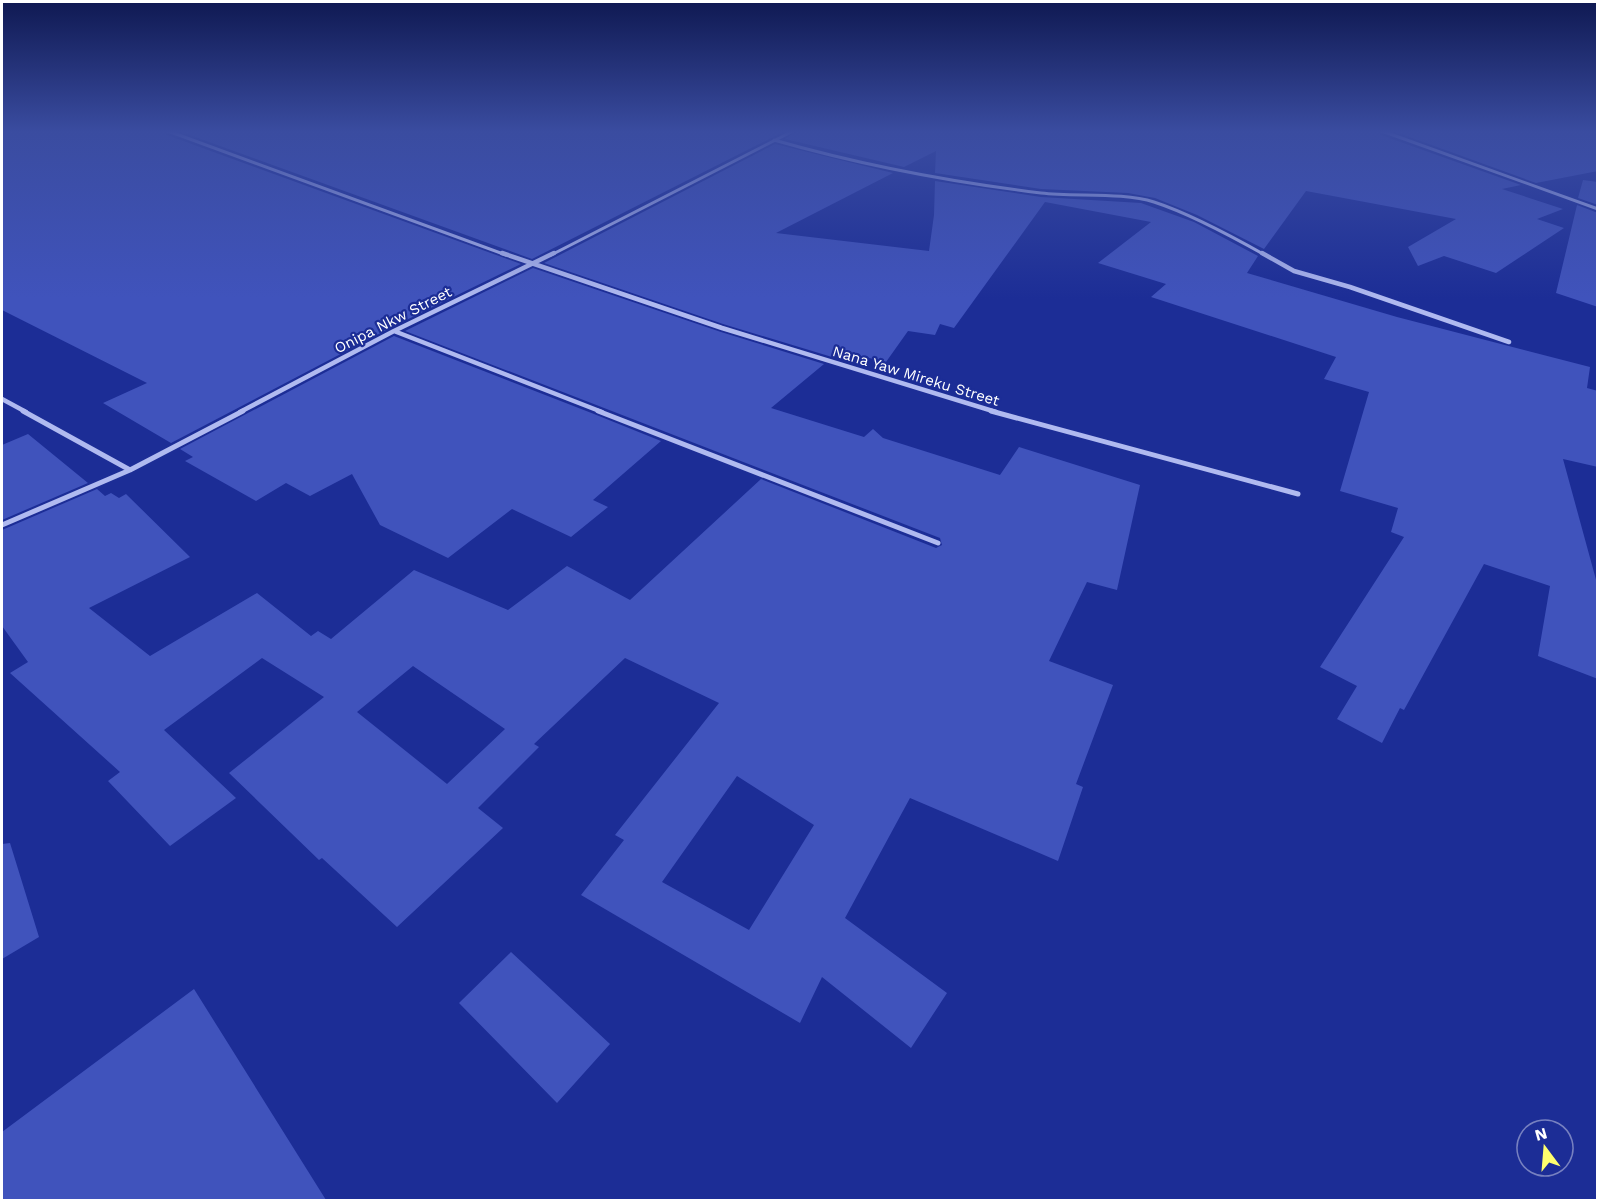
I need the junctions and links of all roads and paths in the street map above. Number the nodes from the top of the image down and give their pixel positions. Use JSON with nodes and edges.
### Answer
{"nodes":[{"id":1,"x":327,"y":187,"type":"edge"},
{"id":2,"x":682,"y":187,"type":"edge"},
{"id":3,"x":999,"y":187,"type":"edge"},
{"id":4,"x":1537,"y":187,"type":"edge"},
{"id":5,"x":1598,"y":209,"type":"edge"},
{"id":6,"x":533,"y":264,"type":"junction"},
{"id":7,"x":394,"y":331,"type":"junction"},
{"id":8,"x":1509,"y":342,"type":"dead end"},
{"id":9,"x":2,"y":399,"type":"edge"},
{"id":10,"x":130,"y":470,"type":"junction"},
{"id":11,"x":1298,"y":494,"type":"dead end"},
{"id":12,"x":2,"y":525,"type":"edge"},
{"id":13,"x":938,"y":543,"type":"dead end"}],
"edges":[{"from":1,"to":6,"type":"street","name":"Nana Yaw Mireku Street"},
{"from":2,"to":6,"type":"street","name":"Onipa Nkw Street"},
{"from":3,"to":8,"type":"street"},
{"from":4,"to":5,"type":"street"},
{"from":6,"to":7,"type":"street","name":"Onipa Nkw Street"},
{"from":6,"to":11,"type":"street","name":"Nana Yaw Mireku Street"},
{"from":7,"to":10,"type":"street","name":"Onipa Nkw Street"},
{"from":7,"to":13,"type":"street"},
{"from":9,"to":10,"type":"street"},
{"from":10,"to":12,"type":"street","name":"Onipa Nkw Street"}]}
